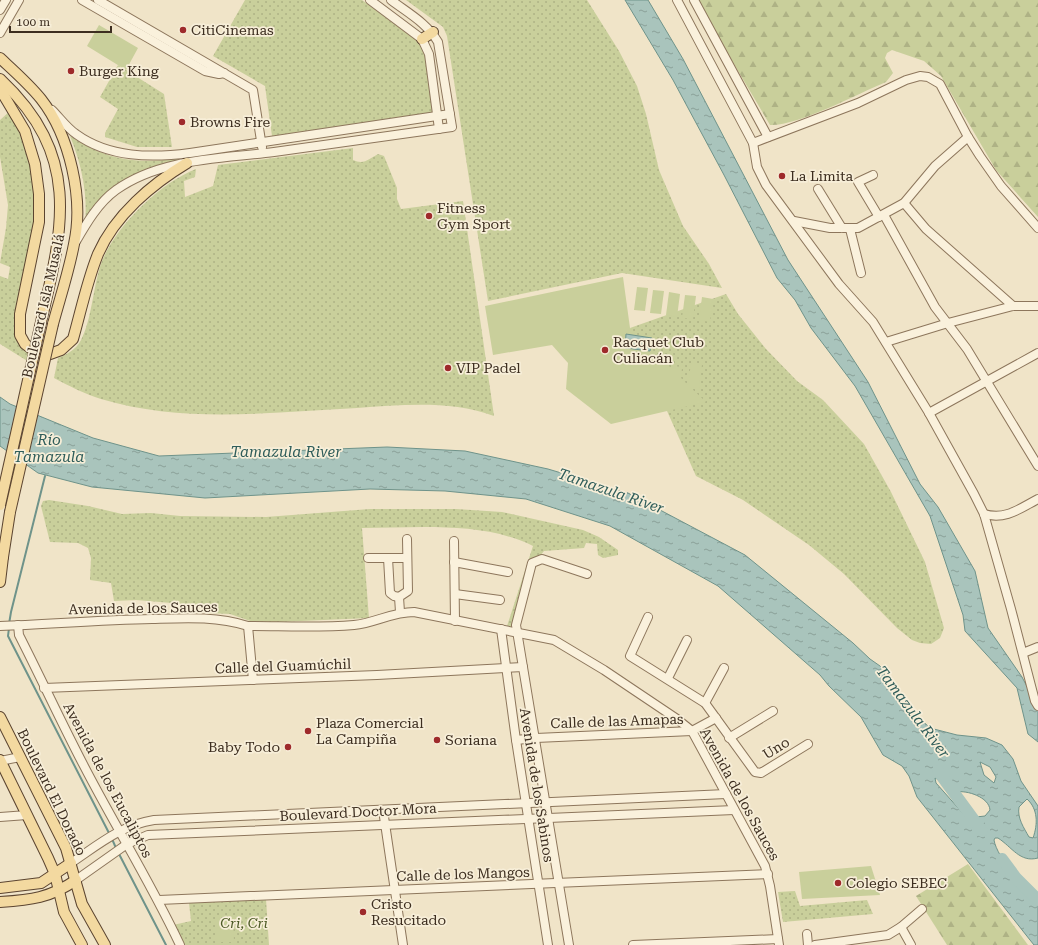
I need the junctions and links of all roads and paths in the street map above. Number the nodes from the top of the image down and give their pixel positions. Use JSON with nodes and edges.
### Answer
{"nodes":[{"id":1,"x":6,"y":0,"type":"edge"},
{"id":2,"x":19,"y":0,"type":"edge"},
{"id":3,"x":82,"y":0,"type":"edge"},
{"id":4,"x":98,"y":0,"type":"edge"},
{"id":5,"x":370,"y":0,"type":"edge"},
{"id":6,"x":391,"y":0,"type":"edge"},
{"id":7,"x":677,"y":0,"type":"edge"},
{"id":8,"x":694,"y":0,"type":"edge"},
{"id":9,"x":0,"y":10,"type":"edge"},
{"id":10,"x":433,"y":32,"type":"junction"},
{"id":11,"x":0,"y":33,"type":"edge"},
{"id":12,"x":422,"y":39,"type":"junction"},
{"id":13,"x":0,"y":58,"type":"edge"},
{"id":14,"x":224,"y":73,"type":"junction"},
{"id":15,"x":0,"y":79,"type":"edge"},
{"id":16,"x":0,"y":89,"type":"edge"},
{"id":17,"x":42,"y":100,"type":"junction"},
{"id":18,"x":450,"y":114,"type":"junction"},
{"id":19,"x":438,"y":116,"type":"junction"},
{"id":20,"x":439,"y":129,"type":"junction"},
{"id":21,"x":768,"y":137,"type":"junction"},
{"id":22,"x":968,"y":137,"type":"junction"},
{"id":23,"x":262,"y":143,"type":"junction"},
{"id":24,"x":753,"y":143,"type":"junction"},
{"id":25,"x":263,"y":153,"type":"junction"},
{"id":26,"x":187,"y":163,"type":"junction"},
{"id":27,"x":873,"y":175,"type":"dead end"},
{"id":28,"x":818,"y":190,"type":"dead end"},
{"id":29,"x":904,"y":203,"type":"junction"},
{"id":30,"x":882,"y":216,"type":"junction"},
{"id":31,"x":794,"y":221,"type":"junction"},
{"id":32,"x":846,"y":228,"type":"junction"},
{"id":33,"x":1038,"y":228,"type":"edge"},
{"id":34,"x":74,"y":244,"type":"junction"},
{"id":35,"x":861,"y":274,"type":"dead end"},
{"id":36,"x":1013,"y":306,"type":"junction"},
{"id":37,"x":1038,"y":306,"type":"edge"},
{"id":38,"x":948,"y":323,"type":"junction"},
{"id":39,"x":886,"y":342,"type":"junction"},
{"id":40,"x":1038,"y":353,"type":"edge"},
{"id":41,"x":987,"y":383,"type":"junction"},
{"id":42,"x":930,"y":414,"type":"junction"},
{"id":43,"x":1038,"y":466,"type":"edge"},
{"id":44,"x":1038,"y":499,"type":"edge"},
{"id":45,"x":0,"y":505,"type":"edge"},
{"id":46,"x":984,"y":514,"type":"junction"},
{"id":47,"x":407,"y":539,"type":"dead end"},
{"id":48,"x":454,"y":541,"type":"dead end"},
{"id":49,"x":2,"y":556,"type":"edge"},
{"id":50,"x":368,"y":558,"type":"dead end"},
{"id":51,"x":388,"y":558,"type":"junction"},
{"id":52,"x":407,"y":558,"type":"junction"},
{"id":53,"x":454,"y":562,"type":"junction"},
{"id":54,"x":1,"y":569,"type":"edge"},
{"id":55,"x":508,"y":572,"type":"dead end"},
{"id":56,"x":587,"y":574,"type":"dead end"},
{"id":57,"x":0,"y":582,"type":"edge"},
{"id":58,"x":454,"y":594,"type":"junction"},
{"id":59,"x":399,"y":597,"type":"junction"},
{"id":60,"x":500,"y":600,"type":"dead end"},
{"id":61,"x":400,"y":612,"type":"junction"},
{"id":62,"x":648,"y":617,"type":"dead end"},
{"id":63,"x":455,"y":621,"type":"junction"},
{"id":64,"x":16,"y":625,"type":"junction"},
{"id":65,"x":0,"y":626,"type":"edge"},
{"id":66,"x":248,"y":626,"type":"junction"},
{"id":67,"x":501,"y":629,"type":"junction"},
{"id":68,"x":517,"y":632,"type":"junction"},
{"id":69,"x":687,"y":640,"type":"dead end"},
{"id":70,"x":1038,"y":647,"type":"edge"},
{"id":71,"x":1023,"y":653,"type":"junction"},
{"id":72,"x":523,"y":667,"type":"junction"},
{"id":73,"x":505,"y":668,"type":"junction"},
{"id":74,"x":724,"y":668,"type":"dead end"},
{"id":75,"x":668,"y":678,"type":"junction"},
{"id":76,"x":253,"y":680,"type":"junction"},
{"id":77,"x":44,"y":688,"type":"junction"},
{"id":78,"x":705,"y":703,"type":"junction"},
{"id":79,"x":1038,"y":706,"type":"edge"},
{"id":80,"x":774,"y":711,"type":"dead end"},
{"id":81,"x":0,"y":717,"type":"edge"},
{"id":82,"x":716,"y":718,"type":"junction"},
{"id":83,"x":692,"y":731,"type":"junction"},
{"id":84,"x":536,"y":738,"type":"junction"},
{"id":85,"x":729,"y":738,"type":"junction"},
{"id":86,"x":516,"y":740,"type":"junction"},
{"id":87,"x":808,"y":744,"type":"dead end"},
{"id":88,"x":20,"y":758,"type":"junction"},
{"id":89,"x":0,"y":761,"type":"edge"},
{"id":90,"x":726,"y":794,"type":"junction"},
{"id":91,"x":546,"y":802,"type":"junction"},
{"id":92,"x":526,"y":803,"type":"junction"},
{"id":93,"x":383,"y":810,"type":"junction"},
{"id":94,"x":734,"y":810,"type":"junction"},
{"id":95,"x":26,"y":815,"type":"junction"},
{"id":96,"x":0,"y":817,"type":"edge"},
{"id":97,"x":529,"y":818,"type":"junction"},
{"id":98,"x":548,"y":818,"type":"junction"},
{"id":99,"x":385,"y":825,"type":"junction"},
{"id":100,"x":118,"y":831,"type":"junction"},
{"id":101,"x":126,"y":845,"type":"junction"},
{"id":102,"x":71,"y":863,"type":"junction"},
{"id":103,"x":55,"y":874,"type":"junction"},
{"id":104,"x":768,"y":874,"type":"junction"},
{"id":105,"x":76,"y":880,"type":"junction"},
{"id":106,"x":539,"y":883,"type":"junction"},
{"id":107,"x":560,"y":883,"type":"junction"},
{"id":108,"x":0,"y":888,"type":"edge"},
{"id":109,"x":395,"y":890,"type":"junction"},
{"id":110,"x":59,"y":891,"type":"junction"},
{"id":111,"x":159,"y":900,"type":"junction"},
{"id":112,"x":0,"y":902,"type":"edge"},
{"id":113,"x":922,"y":909,"type":"dead end"},
{"id":114,"x":901,"y":927,"type":"junction"},
{"id":115,"x":807,"y":934,"type":"dead end"},
{"id":116,"x":778,"y":942,"type":"edge"},
{"id":117,"x":82,"y":945,"type":"edge"},
{"id":118,"x":105,"y":945,"type":"edge"},
{"id":119,"x":180,"y":945,"type":"edge"},
{"id":120,"x":403,"y":945,"type":"edge"},
{"id":121,"x":548,"y":945,"type":"edge"},
{"id":122,"x":569,"y":945,"type":"edge"},
{"id":123,"x":632,"y":945,"type":"edge"},
{"id":124,"x":808,"y":945,"type":"edge"},
{"id":125,"x":815,"y":945,"type":"edge"},
{"id":126,"x":911,"y":945,"type":"edge"}],
"edges":[{"from":1,"to":9,"type":"street"},
{"from":2,"to":11,"type":"street"},
{"from":3,"to":14,"type":"street"},
{"from":4,"to":14,"type":"street"},
{"from":5,"to":12,"type":"street"},
{"from":6,"to":10,"type":"street"},
{"from":7,"to":24,"type":"street"},
{"from":8,"to":21,"type":"street"},
{"from":10,"to":12,"type":"main road"},
{"from":10,"to":18,"type":"street"},
{"from":12,"to":19,"type":"street"},
{"from":13,"to":17,"type":"main road","name":"Boulevard Isla Musalá"},
{"from":14,"to":23,"type":"street"},
{"from":15,"to":45,"type":"main road","name":"Boulevard Isla Musalá","bridge":true},
{"from":16,"to":26,"type":"main road"},
{"from":17,"to":23,"type":"street"},
{"from":17,"to":34,"type":"main road","name":"Boulevard Isla Musalá"},
{"from":18,"to":19,"type":"street"},
{"from":18,"to":20,"type":"street"},
{"from":19,"to":20,"type":"street"},
{"from":19,"to":23,"type":"street"},
{"from":20,"to":25,"type":"street"},
{"from":21,"to":22,"type":"street"},
{"from":21,"to":24,"type":"street"},
{"from":22,"to":29,"type":"street"},
{"from":22,"to":33,"type":"street"},
{"from":23,"to":25,"type":"street"},
{"from":24,"to":31,"type":"street"},
{"from":25,"to":26,"type":"street"},
{"from":26,"to":34,"type":"street"},
{"from":27,"to":30,"type":"street"},
{"from":28,"to":32,"type":"street"},
{"from":29,"to":30,"type":"street"},
{"from":29,"to":36,"type":"street"},
{"from":30,"to":32,"type":"street"},
{"from":30,"to":38,"type":"street"},
{"from":31,"to":32,"type":"street"},
{"from":31,"to":39,"type":"street"},
{"from":32,"to":35,"type":"street"},
{"from":34,"to":49,"type":"main road","name":"Boulevard Isla Musalá","bridge":true},
{"from":36,"to":37,"type":"street"},
{"from":36,"to":38,"type":"street"},
{"from":38,"to":39,"type":"street"},
{"from":38,"to":41,"type":"street"},
{"from":39,"to":42,"type":"street"},
{"from":40,"to":41,"type":"street"},
{"from":41,"to":42,"type":"street"},
{"from":41,"to":43,"type":"street"},
{"from":42,"to":46,"type":"street"},
{"from":44,"to":46,"type":"street"},
{"from":46,"to":71,"type":"street"},
{"from":47,"to":52,"type":"street"},
{"from":48,"to":53,"type":"street"},
{"from":49,"to":54,"type":"main road"},
{"from":50,"to":51,"type":"street"},
{"from":51,"to":52,"type":"street"},
{"from":51,"to":59,"type":"street"},
{"from":52,"to":59,"type":"street"},
{"from":53,"to":55,"type":"street"},
{"from":53,"to":58,"type":"street"},
{"from":54,"to":57,"type":"main road"},
{"from":56,"to":68,"type":"street","name":"Avenida de los Sabinos"},
{"from":58,"to":60,"type":"street"},
{"from":58,"to":63,"type":"street"},
{"from":59,"to":61,"type":"street"},
{"from":61,"to":63,"type":"street","name":"Avenida de los Sauces"},
{"from":61,"to":66,"type":"street","name":"Avenida de los Sauces"},
{"from":62,"to":75,"type":"street"},
{"from":63,"to":67,"type":"street","name":"Avenida de los Sauces"},
{"from":64,"to":65,"type":"street","name":"Avenida de los Sauces"},
{"from":64,"to":66,"type":"street","name":"Avenida de los Sauces"},
{"from":64,"to":77,"type":"street","name":"Avenida de los Eucaliptos"},
{"from":66,"to":76,"type":"street"},
{"from":67,"to":68,"type":"street","name":"Avenida de los Sauces"},
{"from":67,"to":73,"type":"street","name":"Avenida de los Sabinos"},
{"from":68,"to":72,"type":"street","name":"Avenida de los Sabinos"},
{"from":68,"to":83,"type":"street","name":"Avenida de los Sauces"},
{"from":69,"to":75,"type":"street"},
{"from":70,"to":71,"type":"street"},
{"from":71,"to":79,"type":"street"},
{"from":72,"to":73,"type":"street","name":"Calle del Guamúchil"},
{"from":72,"to":84,"type":"street","name":"Avenida de los Sabinos"},
{"from":73,"to":76,"type":"street","name":"Calle del Guamúchil"},
{"from":73,"to":86,"type":"street","name":"Avenida de los Sabinos"},
{"from":74,"to":78,"type":"street"},
{"from":75,"to":78,"type":"street"},
{"from":76,"to":77,"type":"street","name":"Calle del Guamúchil"},
{"from":77,"to":100,"type":"street","name":"Avenida de los Eucaliptos"},
{"from":78,"to":82,"type":"street"},
{"from":80,"to":85,"type":"street"},
{"from":81,"to":88,"type":"main road","name":"Boulevard El Dorado"},
{"from":82,"to":83,"type":"street","name":"Calle de las Amapas"},
{"from":82,"to":85,"type":"street"},
{"from":83,"to":84,"type":"street","name":"Calle de las Amapas"},
{"from":83,"to":90,"type":"street","name":"Avenida de los Sauces"},
{"from":84,"to":86,"type":"street","name":"Calle de las Amapas"},
{"from":84,"to":91,"type":"street","name":"Avenida de los Sabinos"},
{"from":85,"to":87,"type":"street","name":"Uno"},
{"from":86,"to":92,"type":"street","name":"Avenida de los Sabinos"},
{"from":88,"to":89,"type":"street"},
{"from":88,"to":102,"type":"main road","name":"Boulevard El Dorado"},
{"from":89,"to":95,"type":"main road"},
{"from":90,"to":91,"type":"street","name":"Boulevard Doctor Mora"},
{"from":90,"to":94,"type":"street","name":"Avenida de los Sauces"},
{"from":91,"to":92,"type":"street","name":"Boulevard Doctor Mora"},
{"from":91,"to":98,"type":"street","name":"Avenida de los Sabinos"},
{"from":92,"to":93,"type":"street","name":"Boulevard Doctor Mora"},
{"from":92,"to":97,"type":"street","name":"Avenida de los Sabinos"},
{"from":93,"to":99,"type":"street"},
{"from":93,"to":100,"type":"street","name":"Boulevard Doctor Mora"},
{"from":94,"to":98,"type":"street","name":"Boulevard Doctor Mora"},
{"from":94,"to":104,"type":"street","name":"Avenida de los Sauces"},
{"from":95,"to":96,"type":"street"},
{"from":95,"to":103,"type":"main road"},
{"from":97,"to":98,"type":"street","name":"Boulevard Doctor Mora"},
{"from":97,"to":99,"type":"street","name":"Boulevard Doctor Mora"},
{"from":97,"to":106,"type":"street","name":"Avenida de los Sabinos"},
{"from":98,"to":107,"type":"street","name":"Avenida de los Sabinos"},
{"from":99,"to":101,"type":"street","name":"Boulevard Doctor Mora"},
{"from":99,"to":109,"type":"street"},
{"from":100,"to":101,"type":"street","name":"Avenida de los Eucaliptos"},
{"from":100,"to":102,"type":"street","name":"Boulevard Doctor Mora"},
{"from":101,"to":105,"type":"street","name":"Boulevard Doctor Mora"},
{"from":101,"to":111,"type":"street","name":"Avenida de los Eucaliptos"},
{"from":102,"to":103,"type":"main road","name":"Boulevard Doctor Mora"},
{"from":102,"to":105,"type":"main road","name":"Boulevard El Dorado"},
{"from":103,"to":108,"type":"main road","name":"Boulevard Doctor Mora"},
{"from":103,"to":110,"type":"main road"},
{"from":104,"to":107,"type":"street","name":"Calle de los Mangos"},
{"from":104,"to":116,"type":"street","name":"Avenida de los Sauces"},
{"from":105,"to":110,"type":"main road","name":"Boulevard Doctor Mora"},
{"from":105,"to":118,"type":"main road","name":"Boulevard El Dorado"},
{"from":106,"to":107,"type":"street","name":"Calle de los Mangos"},
{"from":106,"to":109,"type":"street","name":"Calle de los Mangos"},
{"from":106,"to":121,"type":"street","name":"Avenida de los Sabinos"},
{"from":107,"to":122,"type":"street","name":"Avenida de los Sabinos"},
{"from":109,"to":111,"type":"street","name":"Calle de los Mangos"},
{"from":109,"to":120,"type":"street"},
{"from":110,"to":112,"type":"main road","name":"Boulevard Doctor Mora"},
{"from":110,"to":117,"type":"main road"},
{"from":111,"to":119,"type":"street","name":"Avenida de los Eucaliptos"},
{"from":113,"to":114,"type":"street"},
{"from":114,"to":125,"type":"street"},
{"from":114,"to":126,"type":"street"},
{"from":115,"to":124,"type":"street"},
{"from":116,"to":123,"type":"street"}]}
